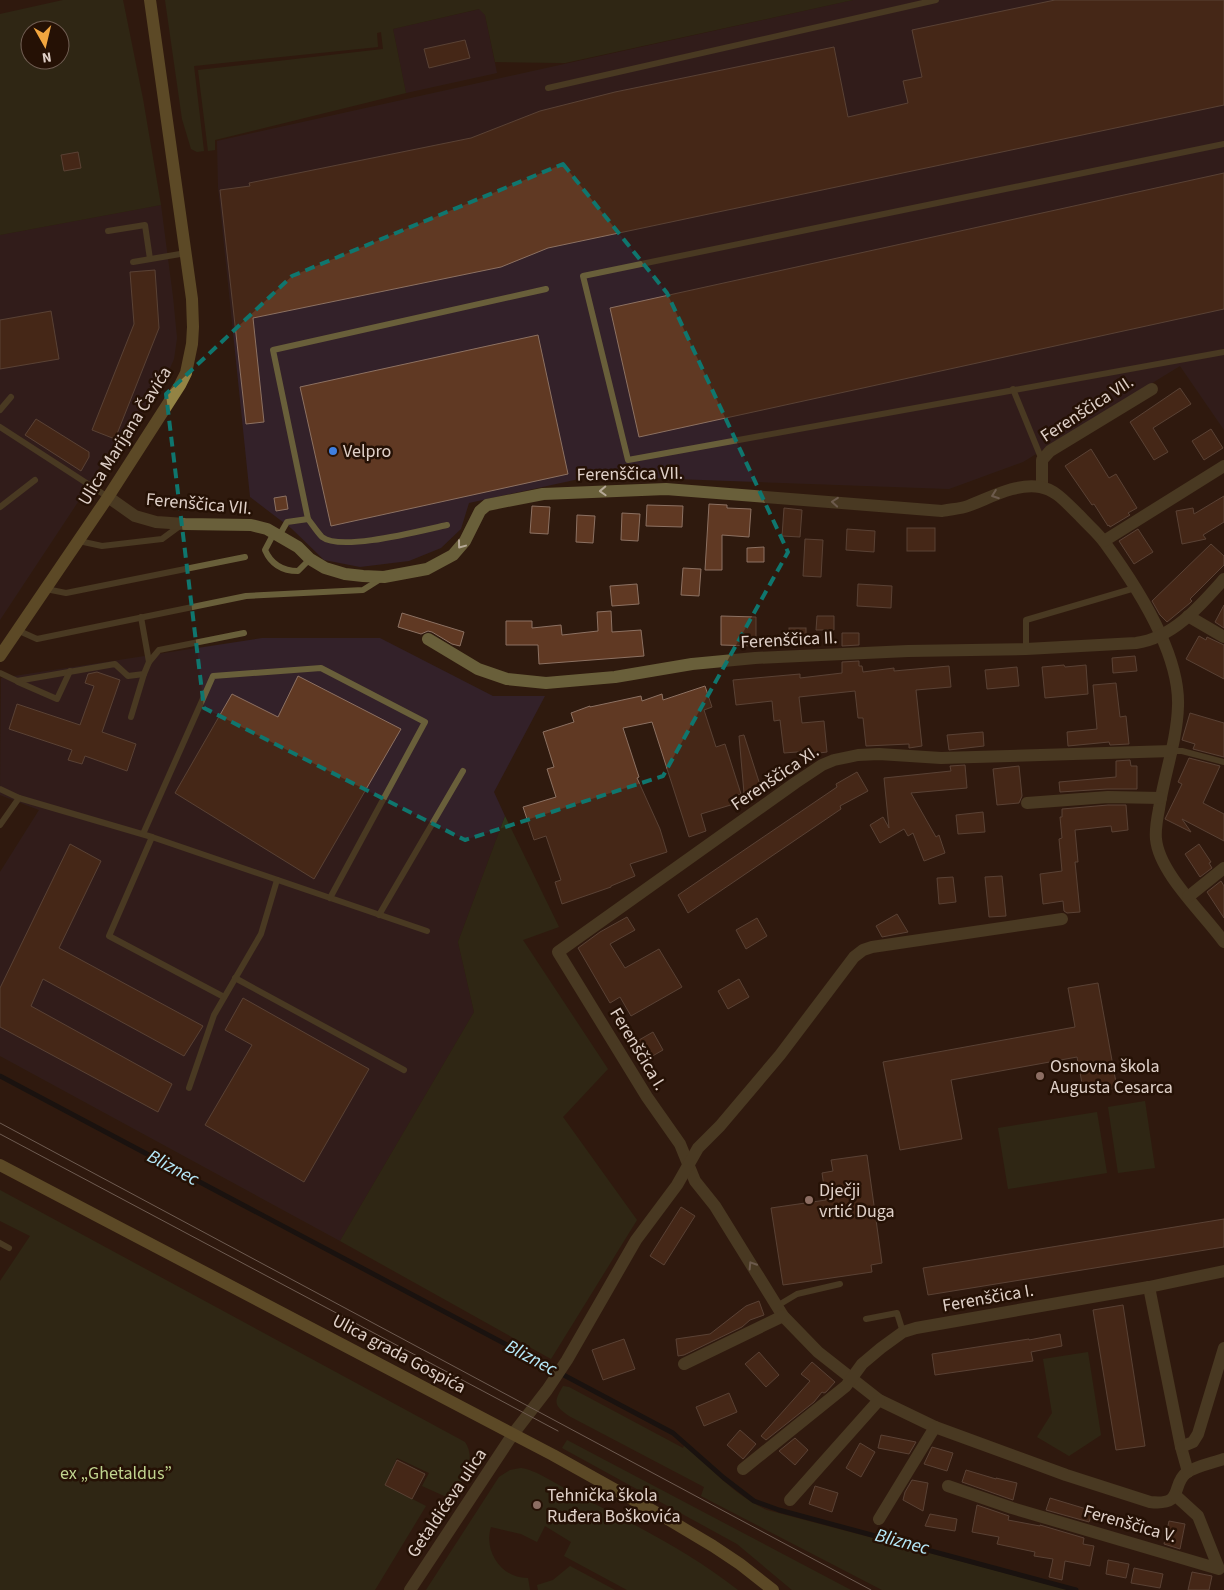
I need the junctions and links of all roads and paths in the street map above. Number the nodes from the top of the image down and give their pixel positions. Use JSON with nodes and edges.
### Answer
{"nodes":[{"id":1,"x":150,"y":0,"type":"edge"},
{"id":2,"x":936,"y":0,"type":"edge"},
{"id":3,"x":548,"y":88,"type":"dead end"},
{"id":4,"x":1224,"y":144,"type":"edge"},
{"id":5,"x":108,"y":231,"type":"dead end"},
{"id":6,"x":186,"y":253,"type":"junction"},
{"id":7,"x":150,"y":259,"type":"junction"},
{"id":8,"x":134,"y":262,"type":"dead end"},
{"id":9,"x":546,"y":289,"type":"dead end"},
{"id":10,"x":1224,"y":352,"type":"edge"},
{"id":11,"x":1013,"y":389,"type":"junction"},
{"id":12,"x":1152,"y":389,"type":"dead end"},
{"id":13,"x":11,"y":397,"type":"dead end"},
{"id":14,"x":0,"y":410,"type":"edge"},
{"id":15,"x":0,"y":427,"type":"edge"},
{"id":16,"x":1042,"y":460,"type":"junction"},
{"id":17,"x":1224,"y":466,"type":"edge"},
{"id":18,"x":35,"y":480,"type":"dead end"},
{"id":19,"x":1042,"y":487,"type":"junction"},
{"id":20,"x":108,"y":497,"type":"junction"},
{"id":21,"x":0,"y":507,"type":"edge"},
{"id":22,"x":308,"y":519,"type":"junction"},
{"id":23,"x":182,"y":524,"type":"junction"},
{"id":24,"x":447,"y":525,"type":"dead end"},
{"id":25,"x":276,"y":534,"type":"junction"},
{"id":26,"x":79,"y":541,"type":"junction"},
{"id":27,"x":1104,"y":541,"type":"junction"},
{"id":28,"x":245,"y":557,"type":"dead end"},
{"id":29,"x":310,"y":559,"type":"junction"},
{"id":30,"x":384,"y":577,"type":"junction"},
{"id":31,"x":1224,"y":579,"type":"edge"},
{"id":32,"x":1135,"y":588,"type":"junction"},
{"id":33,"x":46,"y":589,"type":"junction"},
{"id":34,"x":1188,"y":616,"type":"junction"},
{"id":35,"x":141,"y":617,"type":"junction"},
{"id":36,"x":17,"y":630,"type":"junction"},
{"id":37,"x":244,"y":633,"type":"dead end"},
{"id":38,"x":1161,"y":635,"type":"junction"},
{"id":39,"x":1224,"y":637,"type":"edge"},
{"id":40,"x":428,"y":639,"type":"dead end"},
{"id":41,"x":1026,"y":648,"type":"junction"},
{"id":42,"x":0,"y":656,"type":"edge"},
{"id":43,"x":149,"y":662,"type":"junction"},
{"id":44,"x":70,"y":671,"type":"junction"},
{"id":45,"x":0,"y":673,"type":"edge"},
{"id":46,"x":144,"y":674,"type":"junction"},
{"id":47,"x":17,"y":681,"type":"junction"},
{"id":48,"x":131,"y":717,"type":"dead end"},
{"id":49,"x":1172,"y":751,"type":"junction"},
{"id":50,"x":1224,"y":762,"type":"edge"},
{"id":51,"x":463,"y":771,"type":"dead end"},
{"id":52,"x":0,"y":790,"type":"edge"},
{"id":53,"x":20,"y":798,"type":"junction"},
{"id":54,"x":1161,"y":798,"type":"junction"},
{"id":55,"x":1027,"y":802,"type":"dead end"},
{"id":56,"x":0,"y":825,"type":"edge"},
{"id":57,"x":143,"y":834,"type":"junction"},
{"id":58,"x":152,"y":837,"type":"junction"},
{"id":59,"x":1224,"y":868,"type":"edge"},
{"id":60,"x":277,"y":880,"type":"junction"},
{"id":61,"x":1188,"y":897,"type":"junction"},
{"id":62,"x":330,"y":898,"type":"junction"},
{"id":63,"x":379,"y":915,"type":"junction"},
{"id":64,"x":1062,"y":919,"type":"dead end"},
{"id":65,"x":427,"y":931,"type":"dead end"},
{"id":66,"x":1222,"y":935,"type":"edge"},
{"id":67,"x":558,"y":952,"type":"joint"},
{"id":68,"x":235,"y":978,"type":"junction"},
{"id":69,"x":224,"y":997,"type":"junction"},
{"id":70,"x":404,"y":1070,"type":"dead end"},
{"id":71,"x":189,"y":1088,"type":"dead end"},
{"id":72,"x":688,"y":1164,"type":"junction"},
{"id":73,"x":0,"y":1165,"type":"edge"},
{"id":74,"x":0,"y":1243,"type":"edge"},
{"id":75,"x":9,"y":1248,"type":"dead end"},
{"id":76,"x":1224,"y":1271,"type":"edge"},
{"id":77,"x":840,"y":1284,"type":"dead end"},
{"id":78,"x":1149,"y":1287,"type":"junction"},
{"id":79,"x":780,"y":1311,"type":"junction"},
{"id":80,"x":866,"y":1318,"type":"dead end"},
{"id":81,"x":903,"y":1332,"type":"junction"},
{"id":82,"x":1224,"y":1348,"type":"edge"},
{"id":83,"x":684,"y":1364,"type":"dead end"},
{"id":84,"x":851,"y":1379,"type":"junction"},
{"id":85,"x":879,"y":1400,"type":"junction"},
{"id":86,"x":934,"y":1427,"type":"junction"},
{"id":87,"x":513,"y":1434,"type":"junction"},
{"id":88,"x":1181,"y":1447,"type":"junction"},
{"id":89,"x":1224,"y":1459,"type":"edge"},
{"id":90,"x":742,"y":1469,"type":"dead end"},
{"id":91,"x":1188,"y":1472,"type":"junction"},
{"id":92,"x":948,"y":1486,"type":"dead end"},
{"id":93,"x":1175,"y":1495,"type":"junction"},
{"id":94,"x":790,"y":1500,"type":"dead end"},
{"id":95,"x":879,"y":1519,"type":"dead end"},
{"id":96,"x":410,"y":1590,"type":"edge"},
{"id":97,"x":773,"y":1590,"type":"edge"}],
"edges":[{"from":1,"to":6,"type":"street","name":"Ulica Marijana Čavića"},
{"from":2,"to":3,"type":"lane"},
{"from":4,"to":11,"type":"lane"},
{"from":5,"to":7,"type":"lane"},
{"from":6,"to":7,"type":"lane"},
{"from":6,"to":20,"type":"street","name":"Ulica Marijana Čavića"},
{"from":7,"to":8,"type":"lane"},
{"from":9,"to":22,"type":"lane"},
{"from":10,"to":11,"type":"lane"},
{"from":11,"to":16,"type":"lane"},
{"from":12,"to":16,"type":"street","name":"Ferenščica VII."},
{"from":13,"to":14,"type":"lane"},
{"from":15,"to":20,"type":"lane"},
{"from":16,"to":19,"type":"street","name":"Ferenščica VII."},
{"from":17,"to":27,"type":"street"},
{"from":18,"to":21,"type":"lane"},
{"from":19,"to":27,"type":"street"},
{"from":19,"to":30,"type":"street","name":"Ferenščica VII.","one_way":true},
{"from":20,"to":23,"type":"street","name":"Ferenščica VII."},
{"from":20,"to":26,"type":"street","name":"Ulica Marijana Čavića"},
{"from":22,"to":24,"type":"lane"},
{"from":22,"to":25,"type":"lane"},
{"from":23,"to":25,"type":"street","name":"Ferenščica VII."},
{"from":23,"to":26,"type":"lane"},
{"from":25,"to":29,"type":"street","name":"Ferenščica VII."},
{"from":25,"to":29,"type":"lane"},
{"from":26,"to":33,"type":"street","name":"Ulica Marijana Čavića"},
{"from":27,"to":32,"type":"street"},
{"from":28,"to":33,"type":"lane"},
{"from":29,"to":30,"type":"street","name":"Ferenščica VII."},
{"from":30,"to":35,"type":"lane"},
{"from":31,"to":34,"type":"street","name":"Ferenščica II."},
{"from":32,"to":38,"type":"street"},
{"from":32,"to":41,"type":"lane"},
{"from":33,"to":36,"type":"street","name":"Ulica Marijana Čavića"},
{"from":34,"to":38,"type":"street","name":"Ferenščica II."},
{"from":34,"to":39,"type":"street"},
{"from":35,"to":36,"type":"lane"},
{"from":35,"to":43,"type":"lane"},
{"from":36,"to":42,"type":"street","name":"Ulica Marijana Čavića"},
{"from":37,"to":43,"type":"lane"},
{"from":38,"to":41,"type":"street","name":"Ferenščica II."},
{"from":38,"to":49,"type":"street"},
{"from":40,"to":41,"type":"street","name":"Ferenščica II."},
{"from":43,"to":46,"type":"lane"},
{"from":44,"to":46,"type":"lane"},
{"from":44,"to":47,"type":"lane"},
{"from":44,"to":47,"type":"lane"},
{"from":45,"to":47,"type":"lane"},
{"from":46,"to":48,"type":"lane"},
{"from":49,"to":50,"type":"lane"},
{"from":49,"to":54,"type":"street"},
{"from":49,"to":67,"type":"street","name":"Ferenščica XI."},
{"from":51,"to":63,"type":"lane"},
{"from":52,"to":53,"type":"lane"},
{"from":53,"to":56,"type":"lane"},
{"from":53,"to":57,"type":"lane"},
{"from":54,"to":55,"type":"street"},
{"from":54,"to":61,"type":"street"},
{"from":57,"to":58,"type":"lane"},
{"from":57,"to":62,"type":"lane"},
{"from":58,"to":60,"type":"lane"},
{"from":58,"to":69,"type":"lane"},
{"from":59,"to":61,"type":"street"},
{"from":60,"to":62,"type":"lane"},
{"from":60,"to":68,"type":"lane"},
{"from":61,"to":66,"type":"street"},
{"from":62,"to":63,"type":"lane"},
{"from":63,"to":65,"type":"lane"},
{"from":64,"to":72,"type":"street"},
{"from":67,"to":72,"type":"street","name":"Ferenščica I."},
{"from":68,"to":69,"type":"lane"},
{"from":68,"to":70,"type":"lane"},
{"from":69,"to":71,"type":"lane"},
{"from":79,"to":72,"type":"street","name":"Ferenščica I.","one_way":true},
{"from":72,"to":87,"type":"street","name":"Getaldićeva ulica"},
{"from":73,"to":87,"type":"street","name":"Ulica grada Gospića"},
{"from":74,"to":75,"type":"lane"},
{"from":76,"to":78,"type":"street","name":"Ferenščica I."},
{"from":77,"to":79,"type":"lane"},
{"from":78,"to":81,"type":"street","name":"Ferenščica I."},
{"from":78,"to":88,"type":"street"},
{"from":79,"to":83,"type":"street"},
{"from":79,"to":84,"type":"street","name":"Ferenščica I."},
{"from":80,"to":81,"type":"lane"},
{"from":81,"to":84,"type":"street","name":"Ferenščica I."},
{"from":82,"to":88,"type":"street"},
{"from":84,"to":85,"type":"street","name":"Ferenščica I."},
{"from":84,"to":90,"type":"street","name":"Ferenščica I."},
{"from":85,"to":86,"type":"street","name":"Ferenščica I."},
{"from":85,"to":94,"type":"street"},
{"from":86,"to":93,"type":"street","name":"Ferenščica I."},
{"from":86,"to":95,"type":"street"},
{"from":87,"to":96,"type":"street","name":"Getaldićeva ulica"},
{"from":87,"to":97,"type":"street","name":"Ulica grada Gospića"},
{"from":88,"to":91,"type":"street"},
{"from":89,"to":91,"type":"street"},
{"from":91,"to":93,"type":"street"},
{"from":92,"to":93,"type":"street","name":"Ferenščica V."}]}
